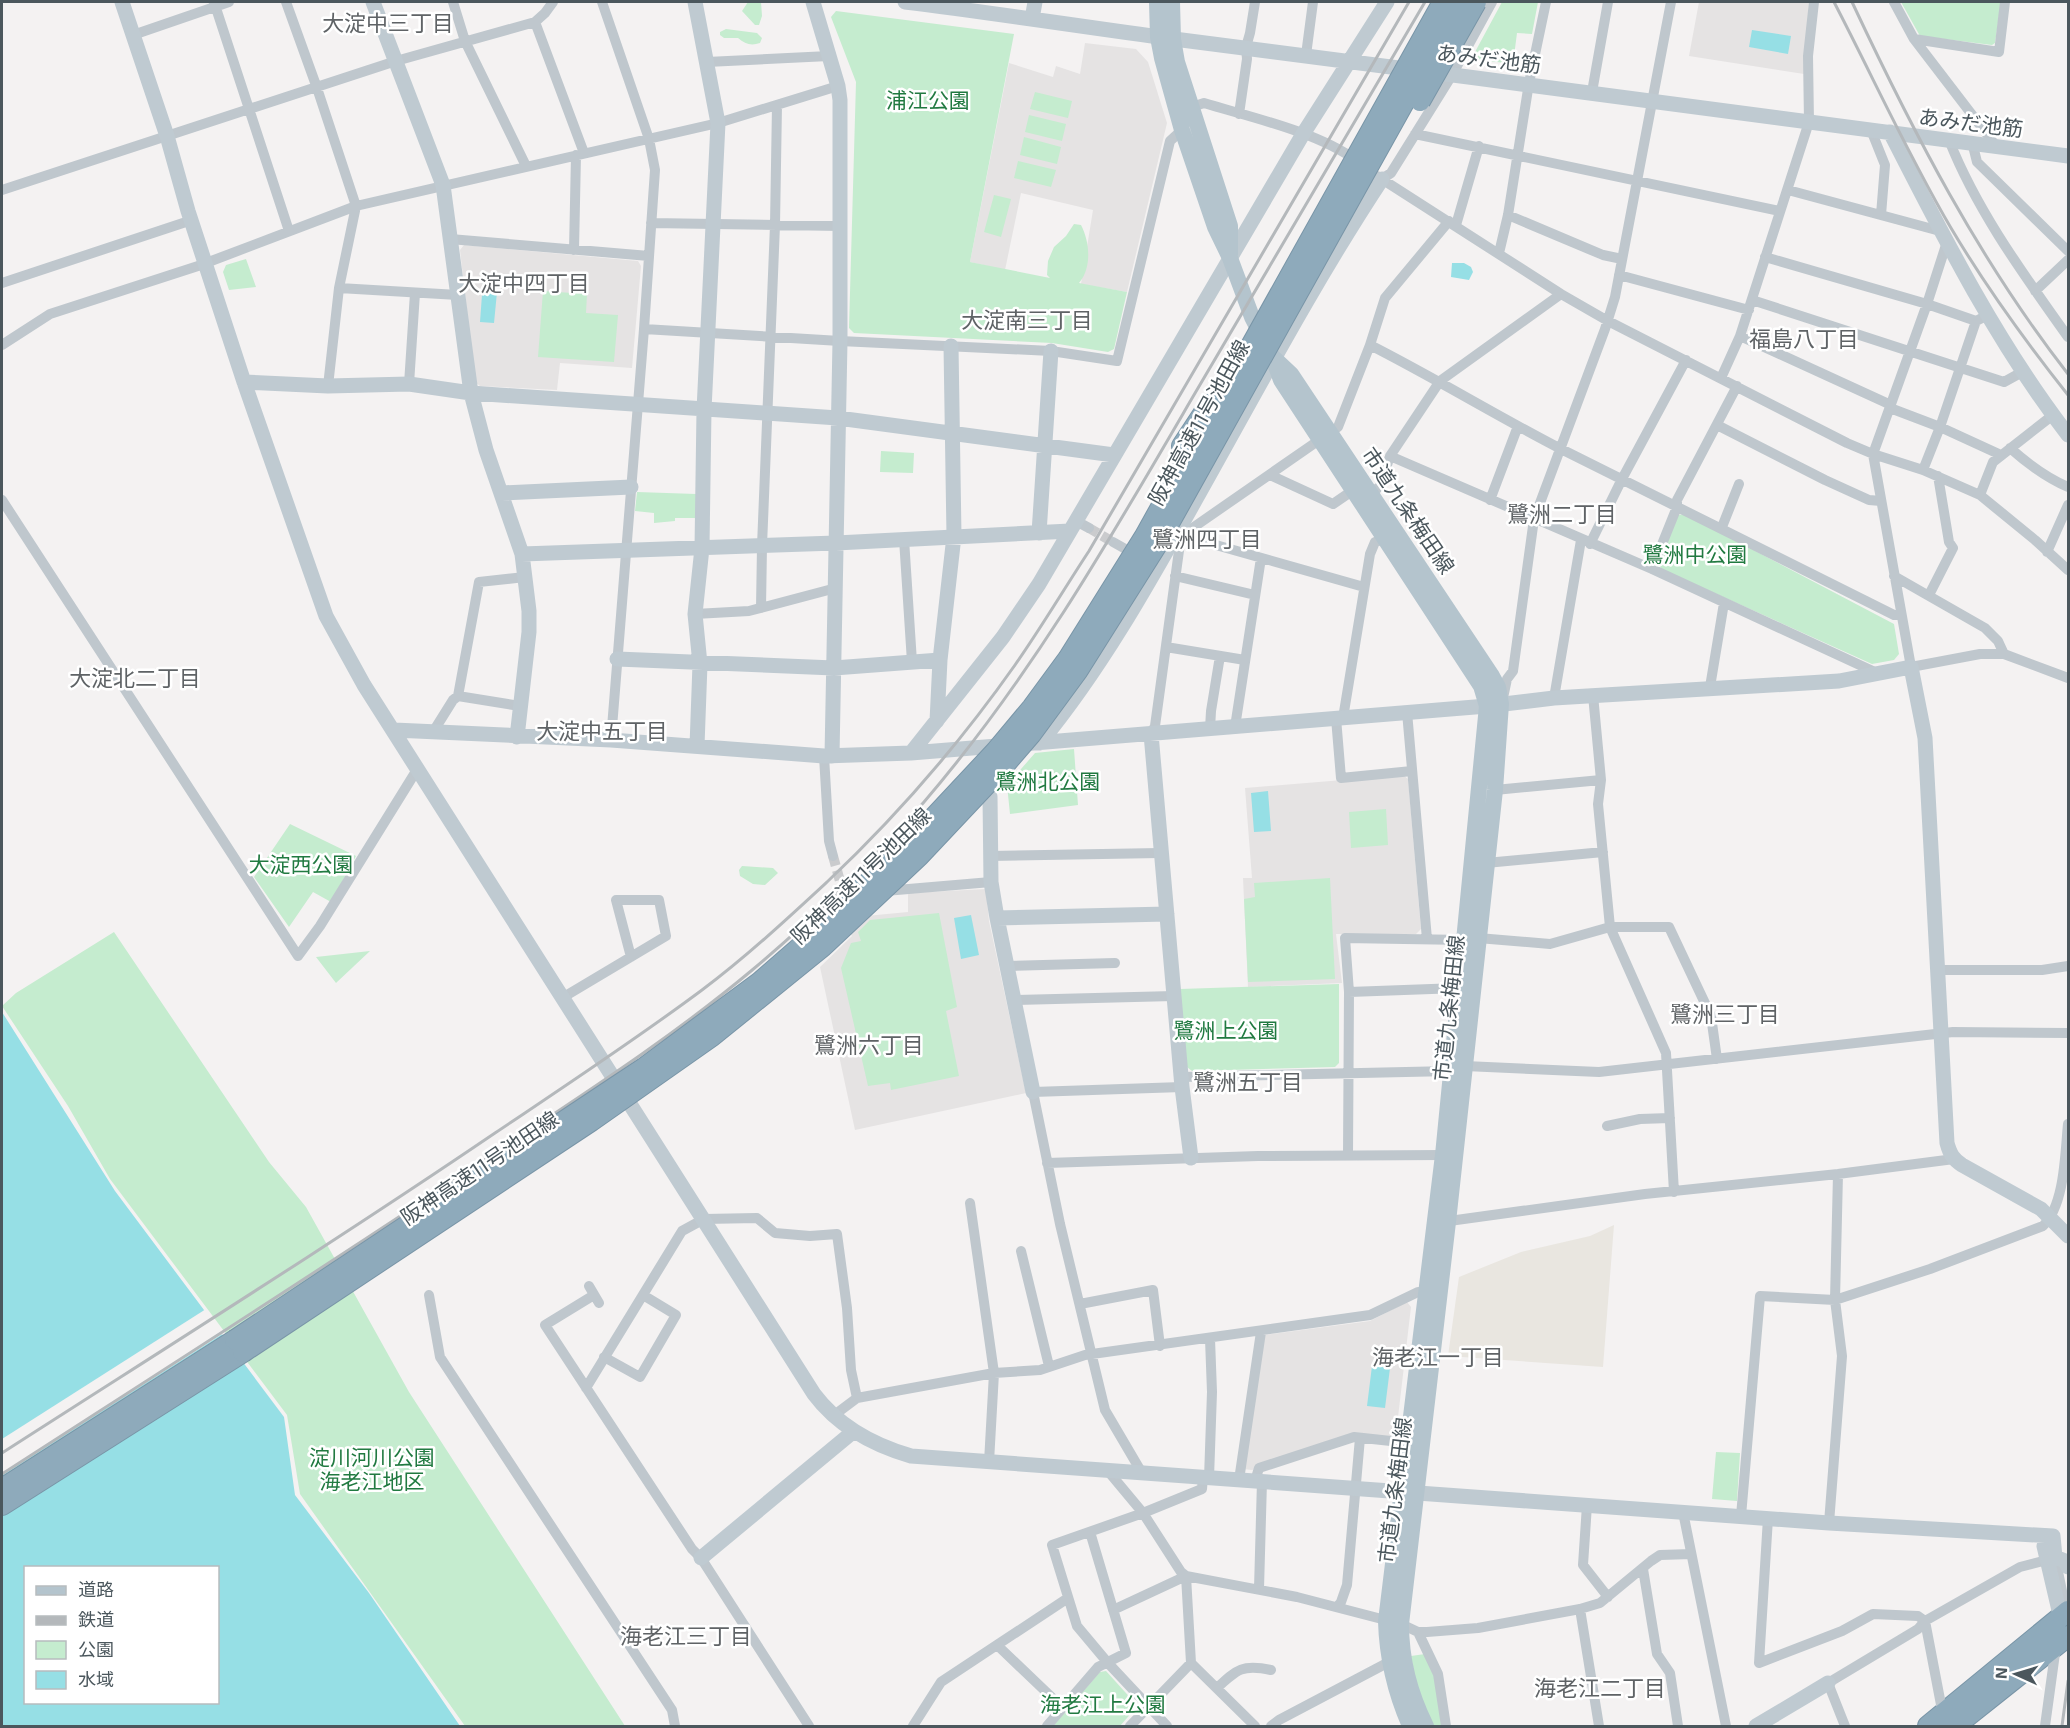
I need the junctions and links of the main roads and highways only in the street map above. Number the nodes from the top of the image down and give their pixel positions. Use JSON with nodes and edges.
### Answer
{"nodes":[{"id":1,"x":1157,"y":2,"type":"edge"},
{"id":2,"x":1172,"y":2,"type":"edge"},
{"id":3,"x":1443,"y":2,"type":"edge"},
{"id":4,"x":1460,"y":2,"type":"edge"},
{"id":5,"x":1476,"y":2,"type":"edge"},
{"id":6,"x":1165,"y":38,"type":"junction"},
{"id":7,"x":1341,"y":216,"type":"junction"},
{"id":8,"x":1230,"y":258,"type":"junction"},
{"id":9,"x":1258,"y":331,"type":"junction"},
{"id":10,"x":1243,"y":415,"type":"road end"},
{"id":11,"x":1325,"y":436,"type":"junction"},
{"id":12,"x":1182,"y":446,"type":"junction"},
{"id":13,"x":1494,"y":705,"type":"junction"},
{"id":14,"x":958,"y":791,"type":"junction"},
{"id":15,"x":1471,"y":939,"type":"junction"},
{"id":16,"x":1458,"y":1069,"type":"junction"},
{"id":17,"x":1441,"y":1222,"type":"junction"},
{"id":18,"x":2,"y":1489,"type":"edge"},
{"id":19,"x":1409,"y":1492,"type":"junction"},
{"id":20,"x":2,"y":1505,"type":"edge"},
{"id":21,"x":1394,"y":1623,"type":"junction"},
{"id":22,"x":2064,"y":1628,"type":"edge"},
{"id":23,"x":1942,"y":1723,"type":"edge"},
{"id":24,"x":1410,"y":1726,"type":"edge"},
{"id":25,"x":1426,"y":1726,"type":"edge"}],
"edges":[{"from":1,"to":6,"type":"main road","name":"市道九条梅田線"},
{"from":2,"to":6,"type":"main road","name":"市道九条梅田線"},
{"from":3,"to":14,"type":"highway","name":"阪神高速11号池田線","bridge":true},
{"from":4,"to":7,"type":"highway","name":"阪神高速11号池田線","bridge":true},
{"from":5,"to":7,"type":"highway","bridge":true},
{"from":6,"to":8,"type":"main road","name":"市道九条梅田線"},
{"from":6,"to":8,"type":"main road","name":"市道九条梅田線"},
{"from":7,"to":20,"type":"highway","name":"阪神高速11号池田線","bridge":true},
{"from":8,"to":9,"type":"main road","name":"市道九条梅田線"},
{"from":9,"to":11,"type":"main road","name":"市道九条梅田線"},
{"from":9,"to":12,"type":"highway"},
{"from":10,"to":12,"type":"highway"},
{"from":11,"to":13,"type":"main road","name":"市道九条梅田線"},
{"from":11,"to":13,"type":"main road","name":"市道九条梅田線"},
{"from":12,"to":14,"type":"highway","bridge":true},
{"from":13,"to":15,"type":"main road","name":"市道九条梅田線"},
{"from":13,"to":15,"type":"main road","name":"市道九条梅田線"},
{"from":14,"to":18,"type":"highway","name":"阪神高速11号池田線","bridge":true},
{"from":15,"to":16,"type":"main road","name":"市道九条梅田線"},
{"from":15,"to":16,"type":"main road","name":"市道九条梅田線"},
{"from":16,"to":17,"type":"main road","name":"市道九条梅田線"},
{"from":16,"to":17,"type":"main road","name":"市道九条梅田線"},
{"from":17,"to":19,"type":"main road","name":"市道九条梅田線"},
{"from":17,"to":19,"type":"main road","name":"市道九条梅田線"},
{"from":19,"to":21,"type":"main road","name":"市道九条梅田線"},
{"from":21,"to":24,"type":"main road","name":"市道九条梅田線"},
{"from":21,"to":25,"type":"main road","name":"市道九条梅田線"},
{"from":22,"to":23,"type":"highway"},
{"from":22,"to":23,"type":"highway"}]}
